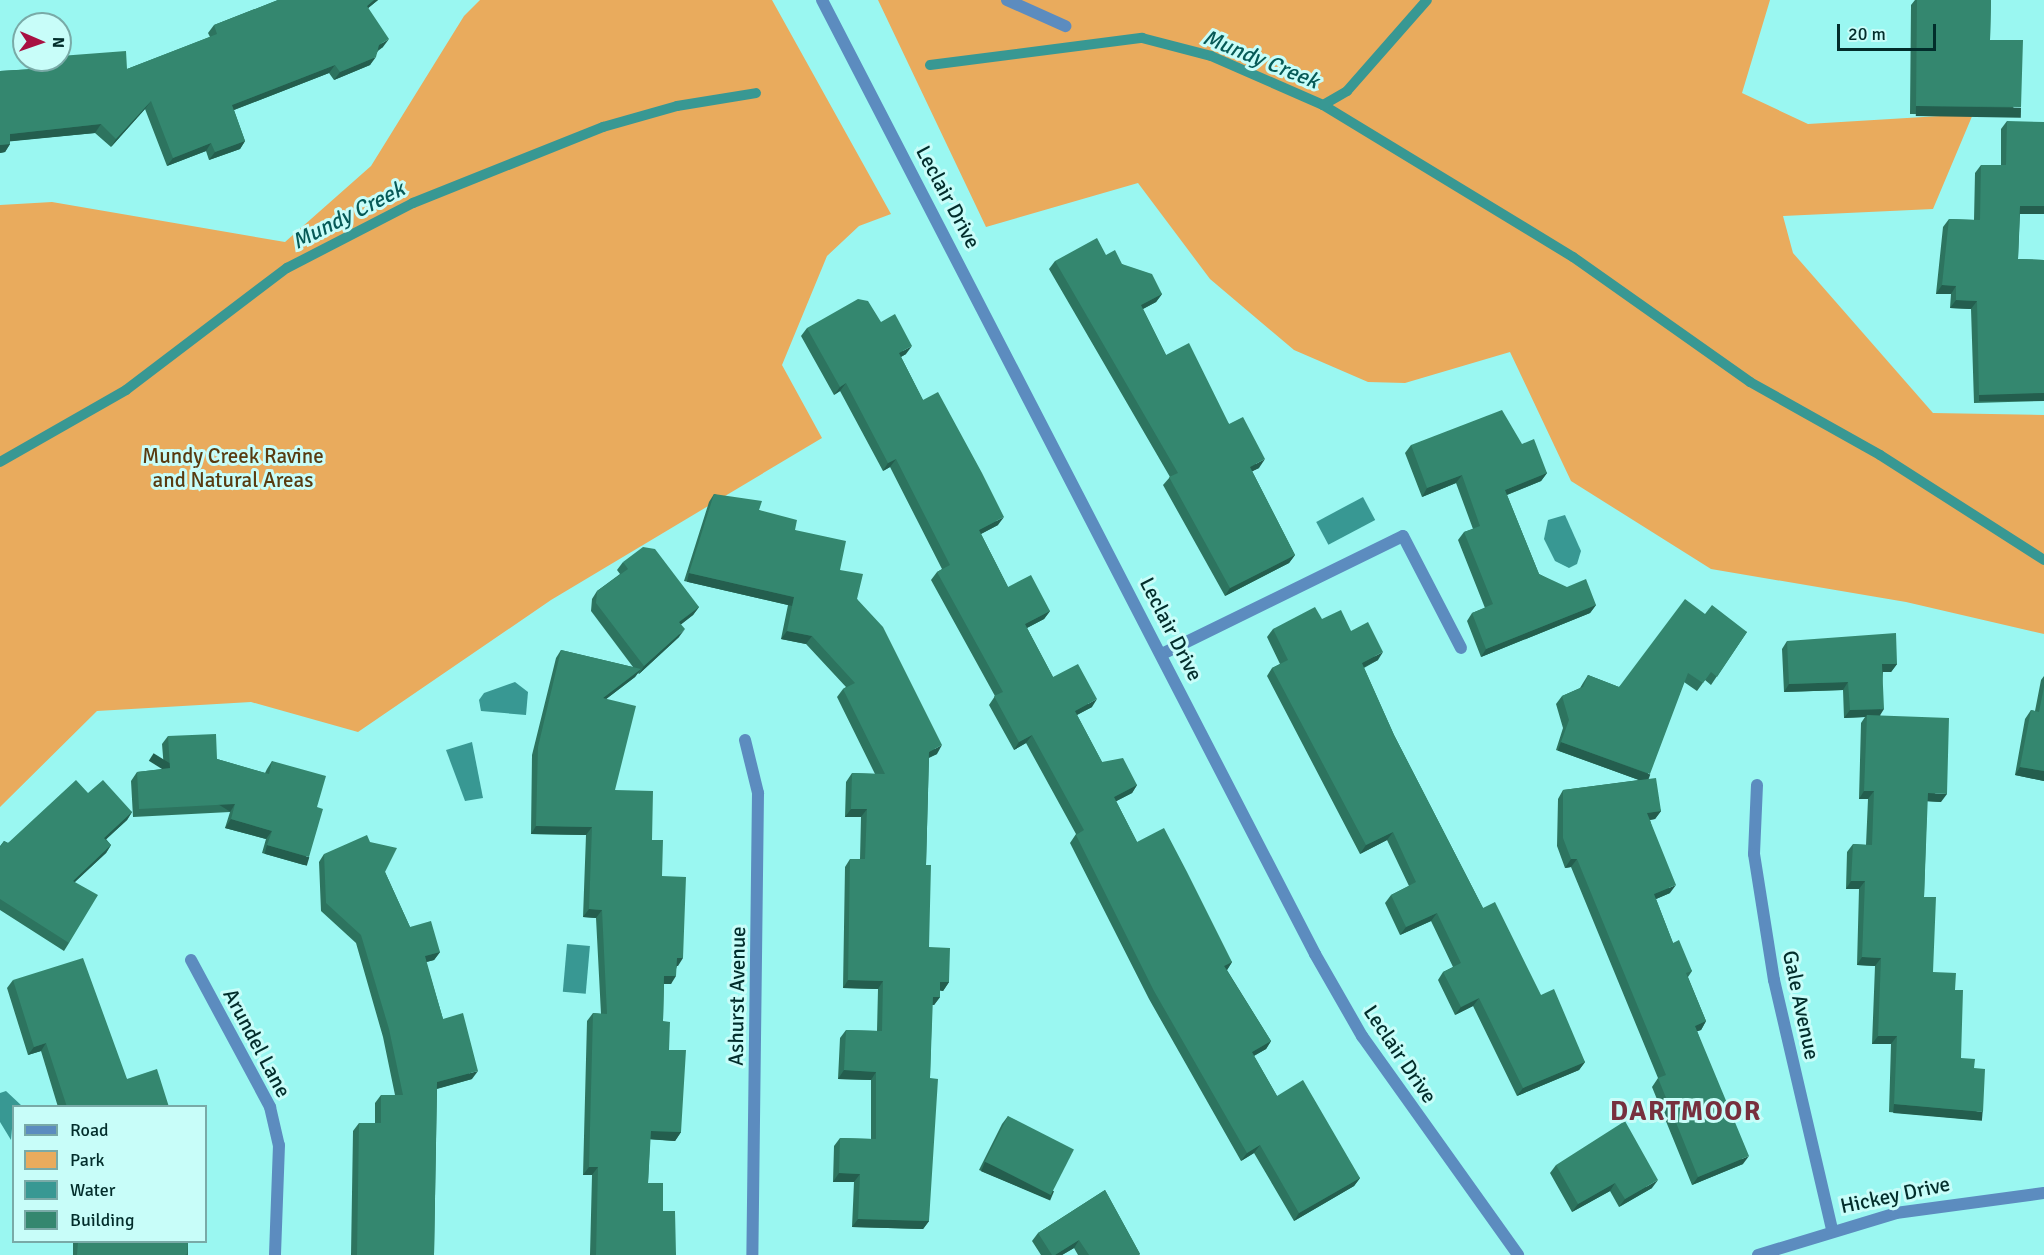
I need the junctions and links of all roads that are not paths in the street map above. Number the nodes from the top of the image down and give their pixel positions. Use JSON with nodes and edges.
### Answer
{"nodes":[{"id":1,"x":822,"y":0,"type":"edge"},
{"id":2,"x":1007,"y":0,"type":"edge"},
{"id":3,"x":1065,"y":26,"type":"dead end"},
{"id":4,"x":1461,"y":648,"type":"dead end"},
{"id":5,"x":1162,"y":654,"type":"junction"},
{"id":6,"x":745,"y":740,"type":"dead end"},
{"id":7,"x":1757,"y":785,"type":"dead end"},
{"id":8,"x":190,"y":960,"type":"dead end"},
{"id":9,"x":2044,"y":1193,"type":"edge"},
{"id":10,"x":1832,"y":1229,"type":"junction"},
{"id":11,"x":275,"y":1255,"type":"edge"},
{"id":12,"x":752,"y":1255,"type":"edge"},
{"id":13,"x":1518,"y":1255,"type":"edge"},
{"id":14,"x":1758,"y":1255,"type":"edge"}],
"edges":[{"from":1,"to":5,"type":"street","name":"Leclair Drive"},
{"from":2,"to":3,"type":"street"},
{"from":4,"to":5,"type":"street"},
{"from":5,"to":13,"type":"street","name":"Leclair Drive"},
{"from":6,"to":12,"type":"street","name":"Ashurst Avenue"},
{"from":7,"to":10,"type":"street","name":"Gale Avenue"},
{"from":8,"to":11,"type":"street","name":"Arundel Lane"},
{"from":9,"to":10,"type":"street","name":"Hickey Drive"},
{"from":10,"to":14,"type":"street","name":"Hickey Drive"}]}
